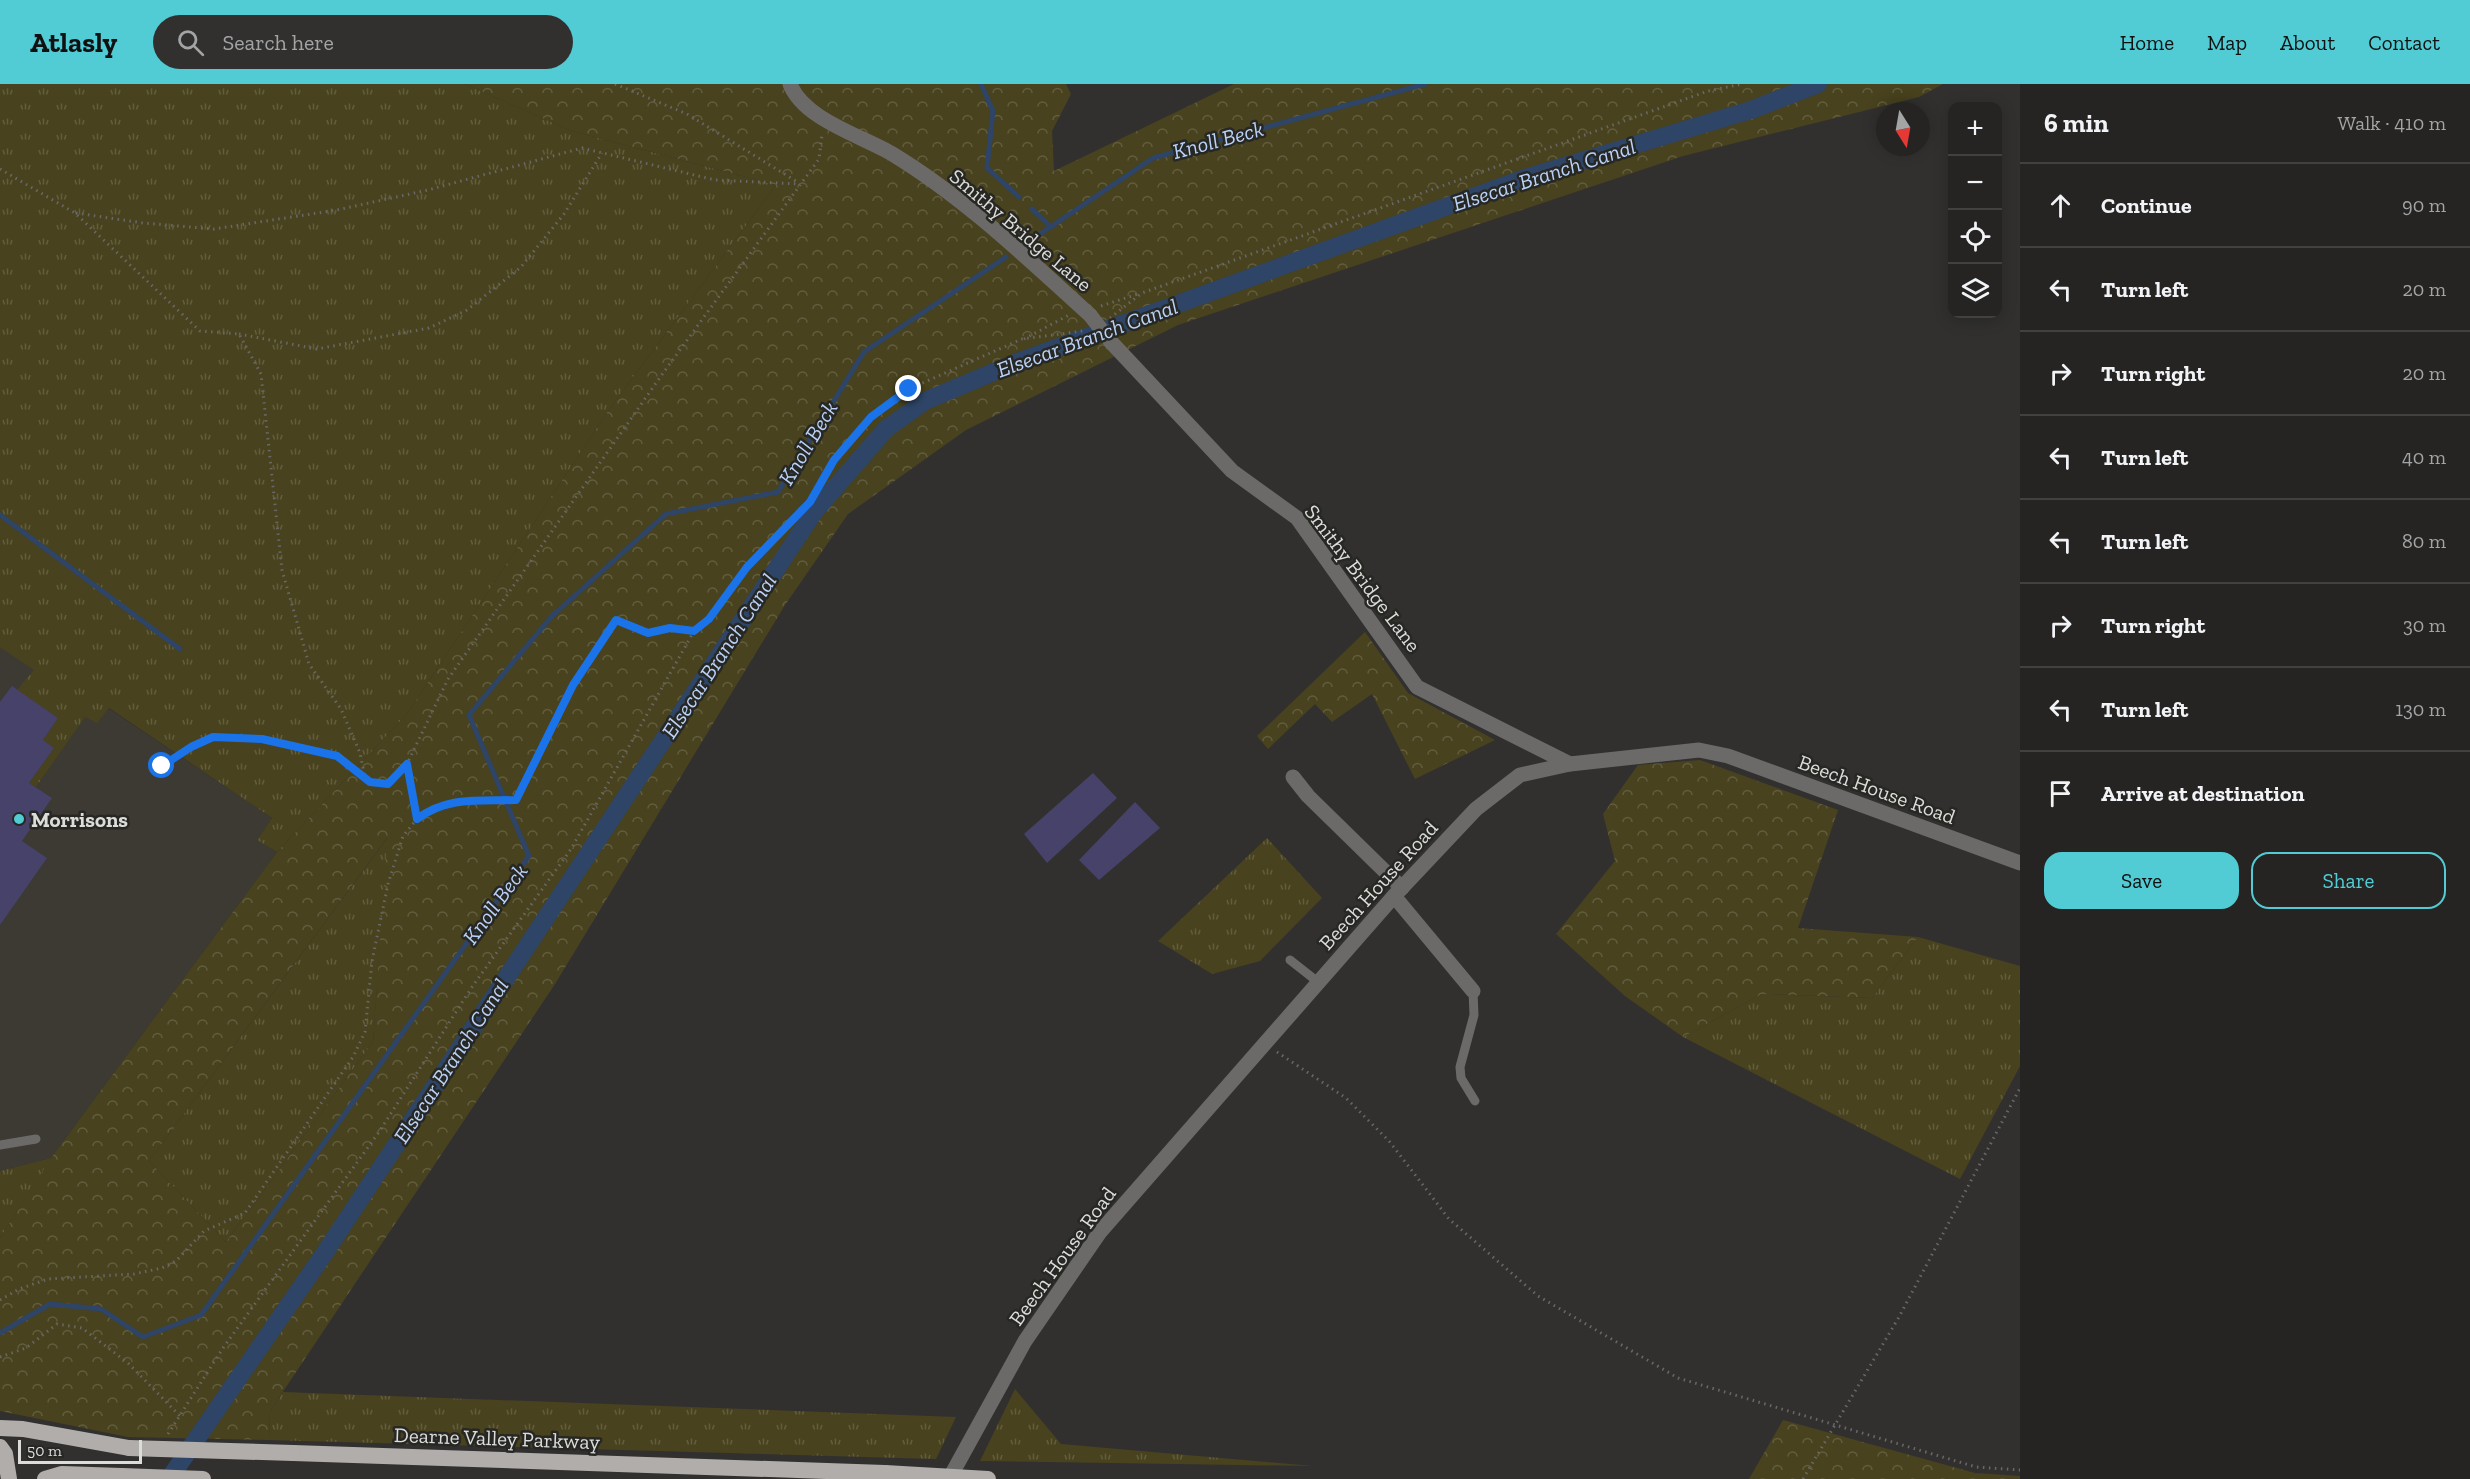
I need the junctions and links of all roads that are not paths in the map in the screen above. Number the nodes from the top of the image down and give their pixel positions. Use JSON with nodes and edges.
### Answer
{"nodes":[{"id":1,"x":790,"y":84,"type":"edge"},
{"id":2,"x":1570,"y":764,"type":"junction"},
{"id":3,"x":1293,"y":777,"type":"dead end"},
{"id":4,"x":2020,"y":863,"type":"edge"},
{"id":5,"x":1398,"y":892,"type":"junction"},
{"id":6,"x":1290,"y":960,"type":"dead end"},
{"id":7,"x":1318,"y":982,"type":"junction"},
{"id":8,"x":1473,"y":991,"type":"joint"},
{"id":9,"x":1475,"y":1101,"type":"dead end"},
{"id":10,"x":36,"y":1139,"type":"dead end"},
{"id":11,"x":0,"y":1145,"type":"edge"},
{"id":12,"x":0,"y":1428,"type":"edge"},
{"id":13,"x":0,"y":1447,"type":"edge"},
{"id":14,"x":9,"y":1479,"type":"edge"},
{"id":15,"x":45,"y":1479,"type":"edge"},
{"id":16,"x":203,"y":1479,"type":"edge"},
{"id":17,"x":949,"y":1479,"type":"edge"},
{"id":18,"x":988,"y":1479,"type":"edge"},
{"id":19,"x":993,"y":1479,"type":"edge"}],
"edges":[{"from":1,"to":2,"type":"street","name":"Smithy Bridge Lane","bridge":true},
{"from":2,"to":4,"type":"street","name":"Beech House Road"},
{"from":2,"to":5,"type":"street","name":"Beech House Road"},
{"from":3,"to":5,"type":"street"},
{"from":5,"to":7,"type":"street","name":"Beech House Road"},
{"from":5,"to":8,"type":"street"},
{"from":6,"to":7,"type":"lane"},
{"from":7,"to":17,"type":"street","name":"Beech House Road"},
{"from":8,"to":9,"type":"lane"},
{"from":10,"to":11,"type":"lane"},
{"from":12,"to":18,"type":"highway","name":"Dearne Valley Parkway","bridge":true},
{"from":13,"to":14,"type":"highway"},
{"from":15,"to":16,"type":"highway","bridge":true},
{"from":18,"to":19,"type":"highway","name":"Dearne Valley Parkway"}]}
